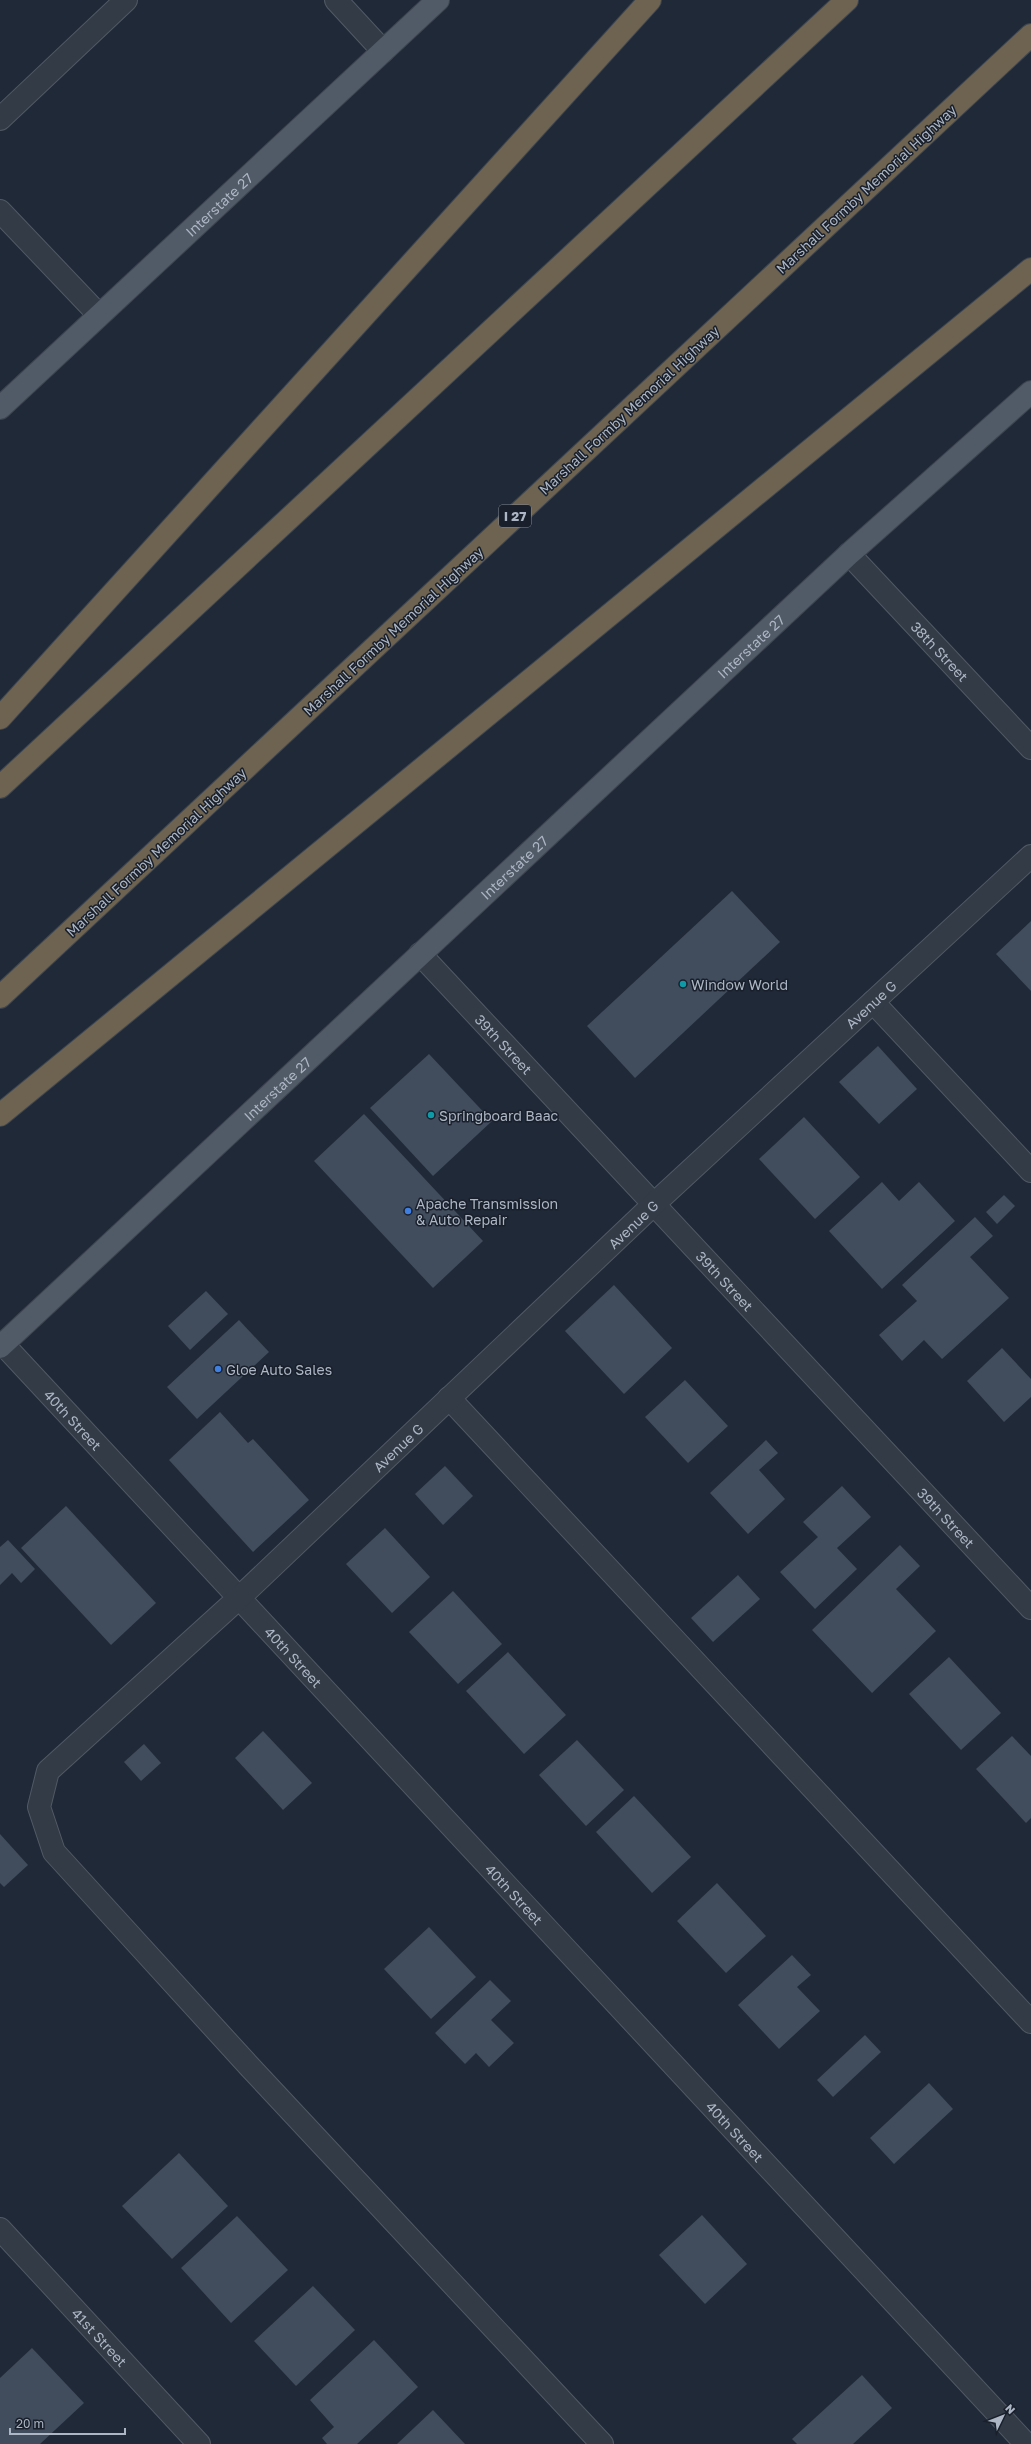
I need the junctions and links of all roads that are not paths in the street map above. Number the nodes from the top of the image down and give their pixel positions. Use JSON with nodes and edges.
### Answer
{"nodes":[{"id":1,"x":126,"y":0,"type":"edge"},
{"id":2,"x":336,"y":0,"type":"edge"},
{"id":3,"x":438,"y":0,"type":"edge"},
{"id":4,"x":650,"y":0,"type":"edge"},
{"id":5,"x":847,"y":0,"type":"edge"},
{"id":6,"x":1031,"y":35,"type":"edge"},
{"id":7,"x":383,"y":50,"type":"junction"},
{"id":8,"x":0,"y":119,"type":"edge"},
{"id":9,"x":0,"y":211,"type":"edge"},
{"id":10,"x":1031,"y":269,"type":"edge"},
{"id":11,"x":99,"y":315,"type":"junction"},
{"id":12,"x":1031,"y":392,"type":"edge"},
{"id":13,"x":3,"y":400,"type":"edge"},
{"id":14,"x":849,"y":554,"type":"junction"},
{"id":15,"x":0,"y":718,"type":"edge"},
{"id":16,"x":1031,"y":748,"type":"edge"},
{"id":17,"x":0,"y":787,"type":"edge"},
{"id":18,"x":1031,"y":856,"type":"edge"},
{"id":19,"x":420,"y":954,"type":"junction"},
{"id":20,"x":0,"y":997,"type":"edge"},
{"id":21,"x":873,"y":1002,"type":"junction"},
{"id":22,"x":0,"y":1115,"type":"edge"},
{"id":23,"x":1031,"y":1171,"type":"edge"},
{"id":24,"x":654,"y":1204,"type":"junction"},
{"id":25,"x":1,"y":1345,"type":"edge"},
{"id":26,"x":449,"y":1398,"type":"junction"},
{"id":27,"x":240,"y":1597,"type":"junction"},
{"id":28,"x":1031,"y":1608,"type":"edge"},
{"id":29,"x":1031,"y":2022,"type":"edge"},
{"id":30,"x":0,"y":2229,"type":"edge"},
{"id":31,"x":199,"y":2444,"type":"edge"},
{"id":32,"x":602,"y":2444,"type":"edge"},
{"id":33,"x":1026,"y":2444,"type":"edge"}],
"edges":[{"from":1,"to":8,"type":"street"},
{"from":2,"to":7,"type":"street"},
{"from":3,"to":7,"type":"main road","name":"Interstate 27"},
{"from":4,"to":15,"type":"highway"},
{"from":5,"to":17,"type":"highway"},
{"from":6,"to":20,"type":"highway","name":"Marshall Formby Memorial Highway","number":"I 27"},
{"from":7,"to":11,"type":"main road","name":"Interstate 27"},
{"from":9,"to":11,"type":"street"},
{"from":10,"to":22,"type":"highway"},
{"from":11,"to":13,"type":"main road","name":"Interstate 27"},
{"from":12,"to":14,"type":"main road","name":"Interstate 27"},
{"from":14,"to":16,"type":"street","name":"38th Street"},
{"from":14,"to":19,"type":"main road","name":"Interstate 27"},
{"from":18,"to":21,"type":"street","name":"Avenue G"},
{"from":19,"to":24,"type":"street","name":"39th Street"},
{"from":19,"to":25,"type":"main road","name":"Interstate 27"},
{"from":21,"to":23,"type":"street"},
{"from":21,"to":24,"type":"street","name":"Avenue G"},
{"from":24,"to":26,"type":"street","name":"Avenue G"},
{"from":24,"to":28,"type":"street","name":"39th Street"},
{"from":25,"to":27,"type":"street","name":"40th Street"},
{"from":26,"to":27,"type":"street","name":"Avenue G"},
{"from":26,"to":29,"type":"street"},
{"from":27,"to":32,"type":"street","name":"Avenue G"},
{"from":27,"to":33,"type":"street","name":"40th Street"},
{"from":30,"to":31,"type":"street","name":"41st Street"}]}
